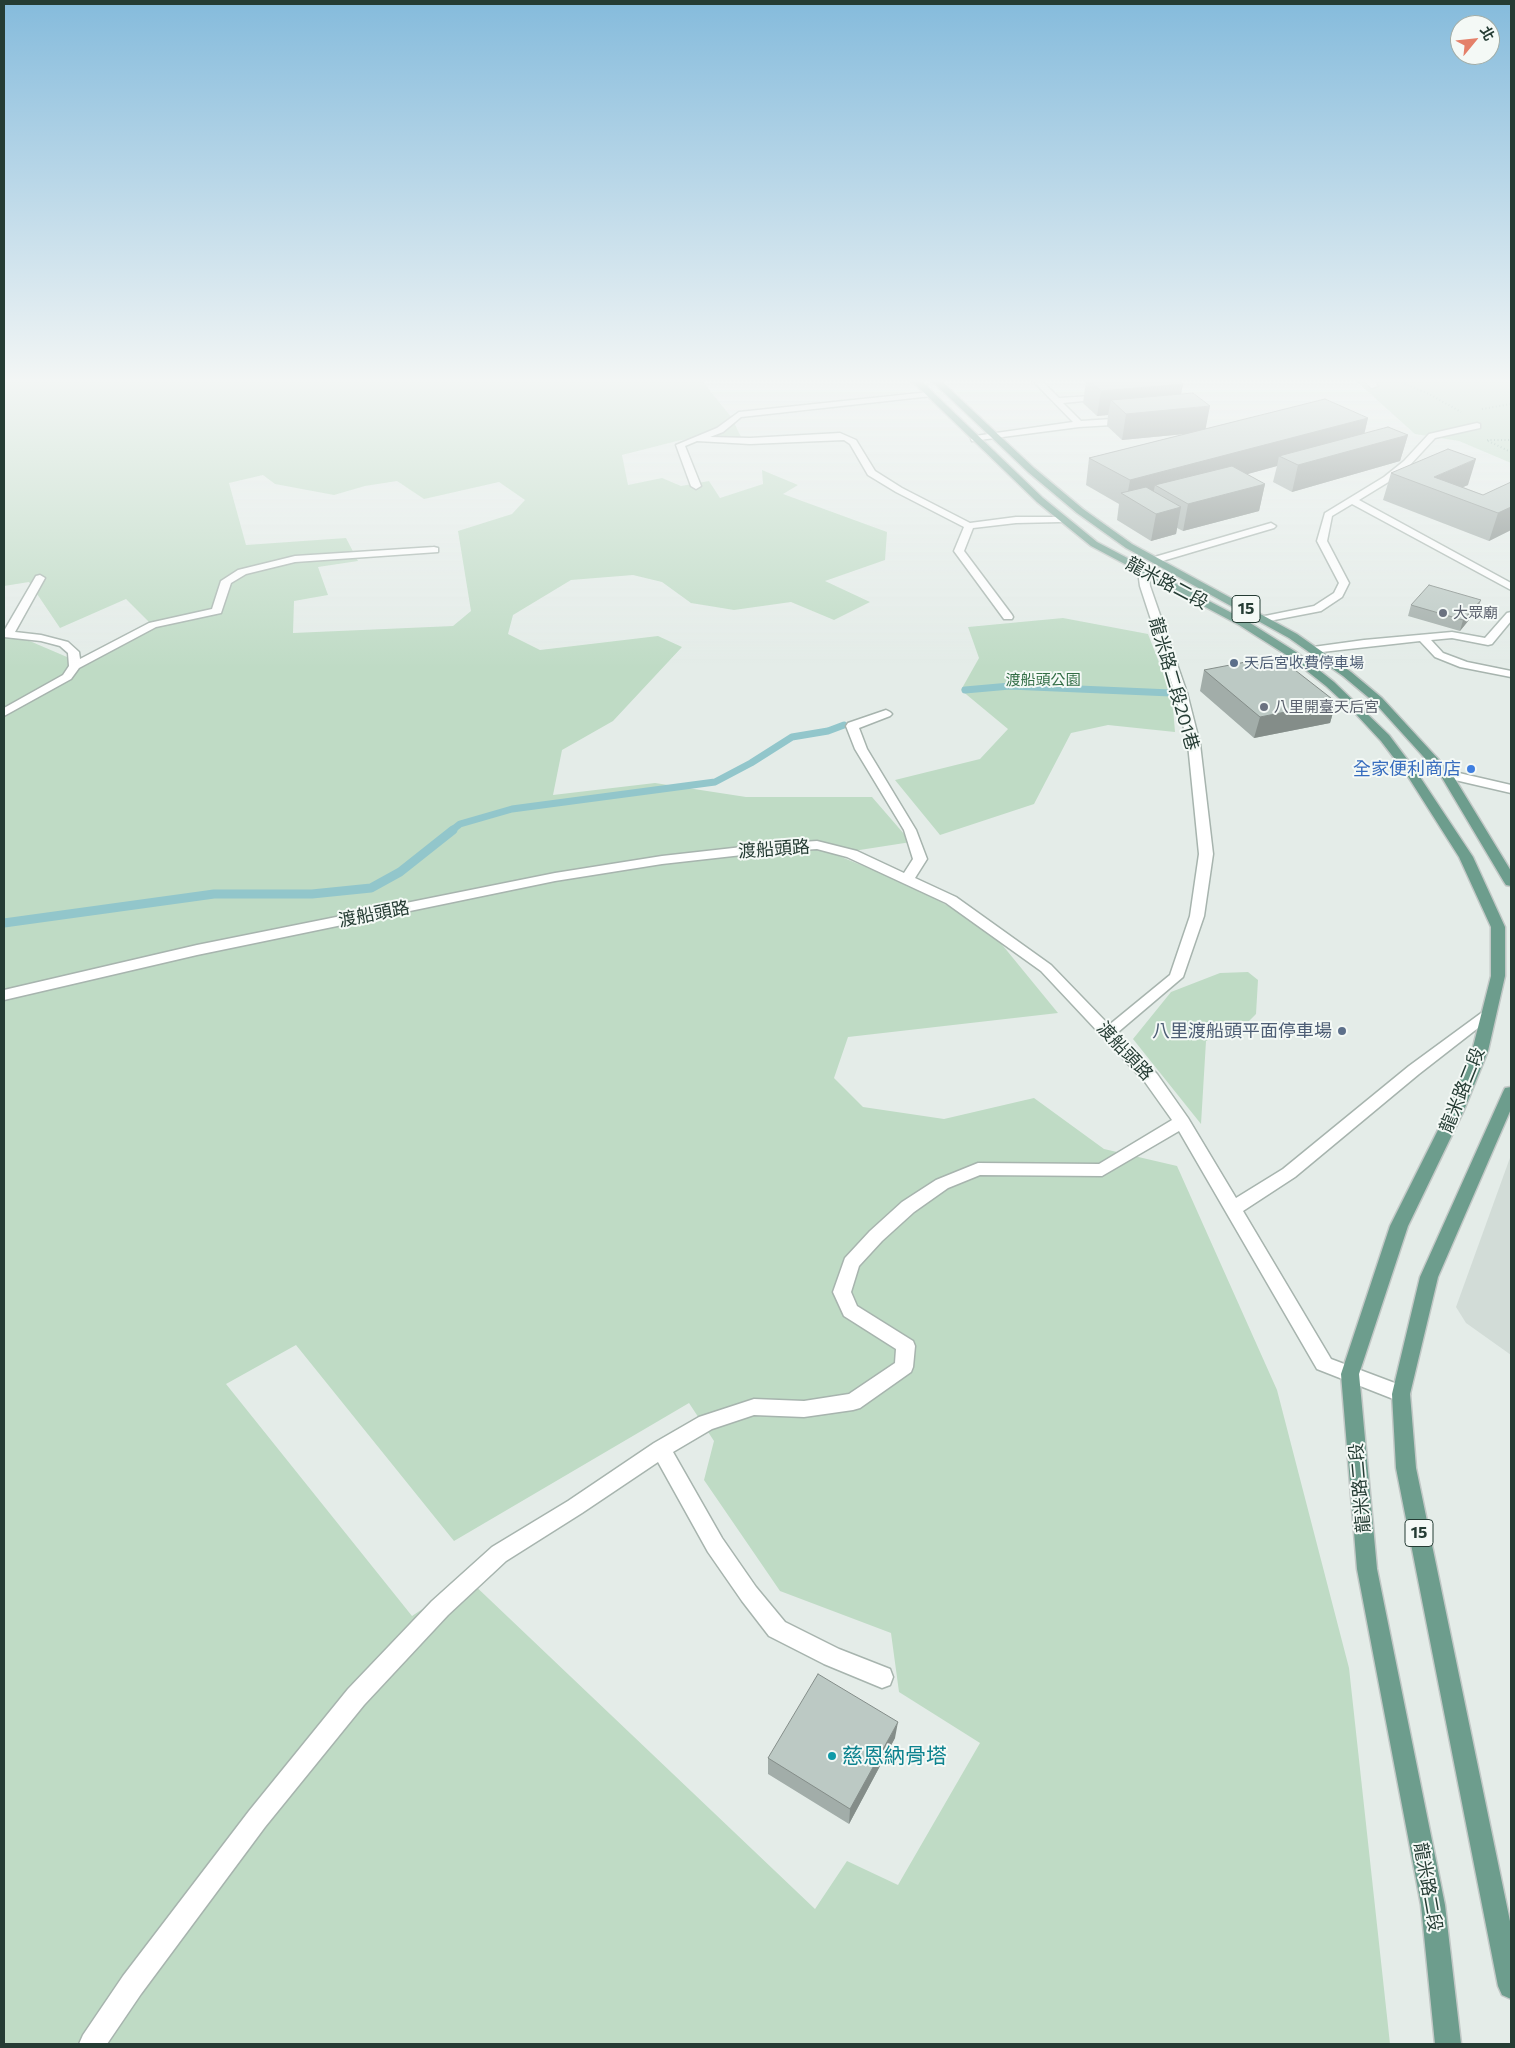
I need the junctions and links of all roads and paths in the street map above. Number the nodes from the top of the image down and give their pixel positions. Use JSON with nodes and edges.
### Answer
{"nodes":[{"id":1,"x":692,"y":477,"type":"edge"},
{"id":2,"x":877,"y":477,"type":"edge"},
{"id":3,"x":1016,"y":477,"type":"edge"},
{"id":4,"x":1039,"y":477,"type":"edge"},
{"id":5,"x":1390,"y":477,"type":"edge"},
{"id":6,"x":696,"y":486,"type":"dead end"},
{"id":7,"x":1352,"y":500,"type":"junction"},
{"id":8,"x":1062,"y":519,"type":"junction"},
{"id":9,"x":969,"y":526,"type":"junction"},
{"id":10,"x":1271,"y":526,"type":"dead end"},
{"id":11,"x":434,"y":550,"type":"dead end"},
{"id":12,"x":1155,"y":560,"type":"junction"},
{"id":13,"x":1143,"y":571,"type":"junction"},
{"id":14,"x":40,"y":578,"type":"dead end"},
{"id":15,"x":1511,"y":587,"type":"edge"},
{"id":16,"x":1511,"y":614,"type":"edge"},
{"id":17,"x":1008,"y":617,"type":"dead end"},
{"id":18,"x":1264,"y":619,"type":"junction"},
{"id":19,"x":6,"y":634,"type":"edge"},
{"id":20,"x":1423,"y":638,"type":"junction"},
{"id":21,"x":1313,"y":650,"type":"junction"},
{"id":22,"x":76,"y":666,"type":"junction"},
{"id":23,"x":1511,"y":674,"type":"edge"},
{"id":24,"x":4,"y":713,"type":"edge"},
{"id":25,"x":886,"y":714,"type":"dead end"},
{"id":26,"x":1446,"y":774,"type":"junction"},
{"id":27,"x":1511,"y":789,"type":"edge"},
{"id":28,"x":908,"y":878,"type":"junction"},
{"id":29,"x":1511,"y":882,"type":"edge"},
{"id":30,"x":4,"y":995,"type":"edge"},
{"id":31,"x":1489,"y":1014,"type":"junction"},
{"id":32,"x":1108,"y":1033,"type":"junction"},
{"id":33,"x":1511,"y":1092,"type":"edge"},
{"id":34,"x":1182,"y":1122,"type":"junction"},
{"id":35,"x":1232,"y":1209,"type":"junction"},
{"id":36,"x":1350,"y":1374,"type":"junction"},
{"id":37,"x":1401,"y":1394,"type":"junction"},
{"id":38,"x":661,"y":1449,"type":"junction"},
{"id":39,"x":882,"y":1676,"type":"dead end"},
{"id":40,"x":1511,"y":1986,"type":"edge"},
{"id":41,"x":92,"y":2044,"type":"edge"},
{"id":42,"x":1448,"y":2044,"type":"edge"}],
"edges":[{"from":1,"to":6,"type":"street"},
{"from":2,"to":9,"type":"street"},
{"from":3,"to":8,"type":"main road","name":"龍米路二段","number":"15"},
{"from":4,"to":12,"type":"main road","name":"龍米路二段","number":"15"},
{"from":5,"to":7,"type":"street"},
{"from":7,"to":15,"type":"street"},
{"from":7,"to":18,"type":"street"},
{"from":8,"to":9,"type":"street"},
{"from":8,"to":13,"type":"main road","name":"龍米路二段","number":"15"},
{"from":9,"to":17,"type":"street"},
{"from":10,"to":12,"type":"street"},
{"from":11,"to":22,"type":"street"},
{"from":12,"to":13,"type":"main road"},
{"from":12,"to":18,"type":"main road","name":"龍米路二段","number":"15"},
{"from":13,"to":31,"type":"main road","name":"龍米路二段","number":"15"},
{"from":13,"to":32,"type":"street","name":"龍米路二段201巷"},
{"from":14,"to":19,"type":"street"},
{"from":16,"to":20,"type":"street"},
{"from":18,"to":21,"type":"main road","name":"龍米路二段","number":"15"},
{"from":19,"to":22,"type":"street"},
{"from":20,"to":21,"type":"street"},
{"from":20,"to":23,"type":"street"},
{"from":21,"to":26,"type":"main road","name":"龍米路二段","number":"15"},
{"from":22,"to":24,"type":"street"},
{"from":25,"to":28,"type":"street"},
{"from":26,"to":27,"type":"street"},
{"from":26,"to":29,"type":"main road","name":"龍米路二段","number":"15"},
{"from":28,"to":30,"type":"street","name":"渡船頭路"},
{"from":28,"to":32,"type":"street","name":"渡船頭路"},
{"from":31,"to":35,"type":"street"},
{"from":31,"to":36,"type":"main road","name":"龍米路二段","number":"15"},
{"from":32,"to":34,"type":"street","name":"渡船頭路"},
{"from":33,"to":37,"type":"main road","number":"15"},
{"from":34,"to":35,"type":"street","name":"渡船頭路"},
{"from":34,"to":38,"type":"street"},
{"from":35,"to":36,"type":"street","name":"渡船頭路"},
{"from":36,"to":37,"type":"street","name":"渡船頭路"},
{"from":36,"to":42,"type":"main road","name":"龍米路二段","number":"15"},
{"from":37,"to":40,"type":"main road","number":"15"},
{"from":38,"to":39,"type":"street"},
{"from":38,"to":41,"type":"street"}]}
